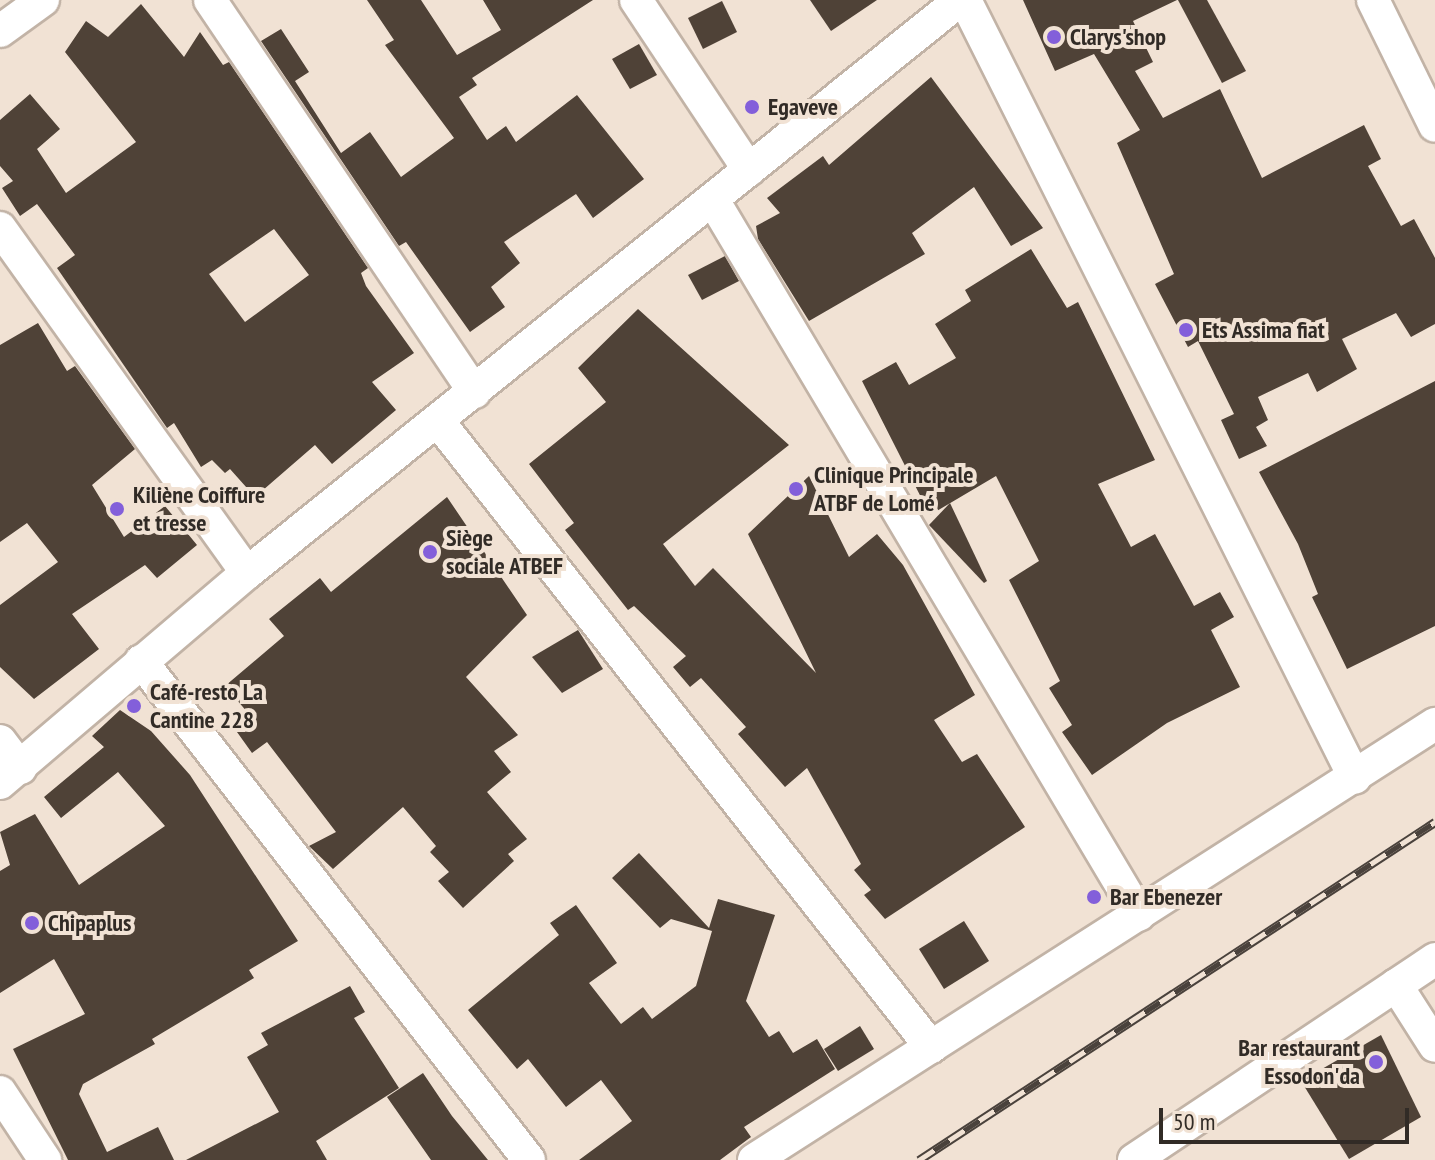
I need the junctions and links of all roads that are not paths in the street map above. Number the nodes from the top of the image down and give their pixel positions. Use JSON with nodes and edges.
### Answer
{"nodes":[{"id":1,"x":43,"y":0,"type":"edge"},
{"id":2,"x":210,"y":0,"type":"edge"},
{"id":3,"x":636,"y":0,"type":"edge"},
{"id":4,"x":963,"y":0,"type":"edge"},
{"id":5,"x":1373,"y":0,"type":"edge"},
{"id":6,"x":0,"y":31,"type":"edge"},
{"id":7,"x":1435,"y":126,"type":"edge"},
{"id":8,"x":749,"y":170,"type":"junction"},
{"id":9,"x":713,"y":200,"type":"junction"},
{"id":10,"x":0,"y":228,"type":"edge"},
{"id":11,"x":474,"y":392,"type":"junction"},
{"id":12,"x":438,"y":421,"type":"junction"},
{"id":13,"x":247,"y":573,"type":"junction"},
{"id":14,"x":141,"y":661,"type":"junction"},
{"id":15,"x":1435,"y":724,"type":"edge"},
{"id":16,"x":0,"y":741,"type":"edge"},
{"id":17,"x":10,"y":775,"type":"edge"},
{"id":18,"x":1355,"y":778,"type":"junction"},
{"id":19,"x":1139,"y":915,"type":"junction"},
{"id":20,"x":1435,"y":959,"type":"edge"},
{"id":21,"x":1396,"y":985,"type":"junction"},
{"id":22,"x":1435,"y":1046,"type":"edge"},
{"id":23,"x":931,"y":1047,"type":"junction"},
{"id":24,"x":0,"y":1092,"type":"edge"},
{"id":25,"x":45,"y":1160,"type":"edge"},
{"id":26,"x":529,"y":1160,"type":"edge"},
{"id":27,"x":754,"y":1160,"type":"edge"},
{"id":28,"x":1134,"y":1160,"type":"edge"}],
"edges":[{"from":1,"to":6,"type":"street"},
{"from":2,"to":11,"type":"street"},
{"from":3,"to":8,"type":"street"},
{"from":4,"to":8,"type":"street"},
{"from":4,"to":18,"type":"street"},
{"from":5,"to":7,"type":"street"},
{"from":8,"to":9,"type":"street"},
{"from":9,"to":11,"type":"street"},
{"from":9,"to":19,"type":"street"},
{"from":10,"to":13,"type":"street"},
{"from":11,"to":12,"type":"street"},
{"from":12,"to":13,"type":"street"},
{"from":12,"to":23,"type":"street"},
{"from":13,"to":14,"type":"street"},
{"from":14,"to":17,"type":"street"},
{"from":14,"to":26,"type":"street"},
{"from":15,"to":18,"type":"street"},
{"from":16,"to":17,"type":"street"},
{"from":18,"to":19,"type":"street"},
{"from":19,"to":23,"type":"street"},
{"from":20,"to":21,"type":"street"},
{"from":21,"to":22,"type":"street"},
{"from":21,"to":28,"type":"street"},
{"from":23,"to":27,"type":"street"},
{"from":24,"to":25,"type":"street"}]}
